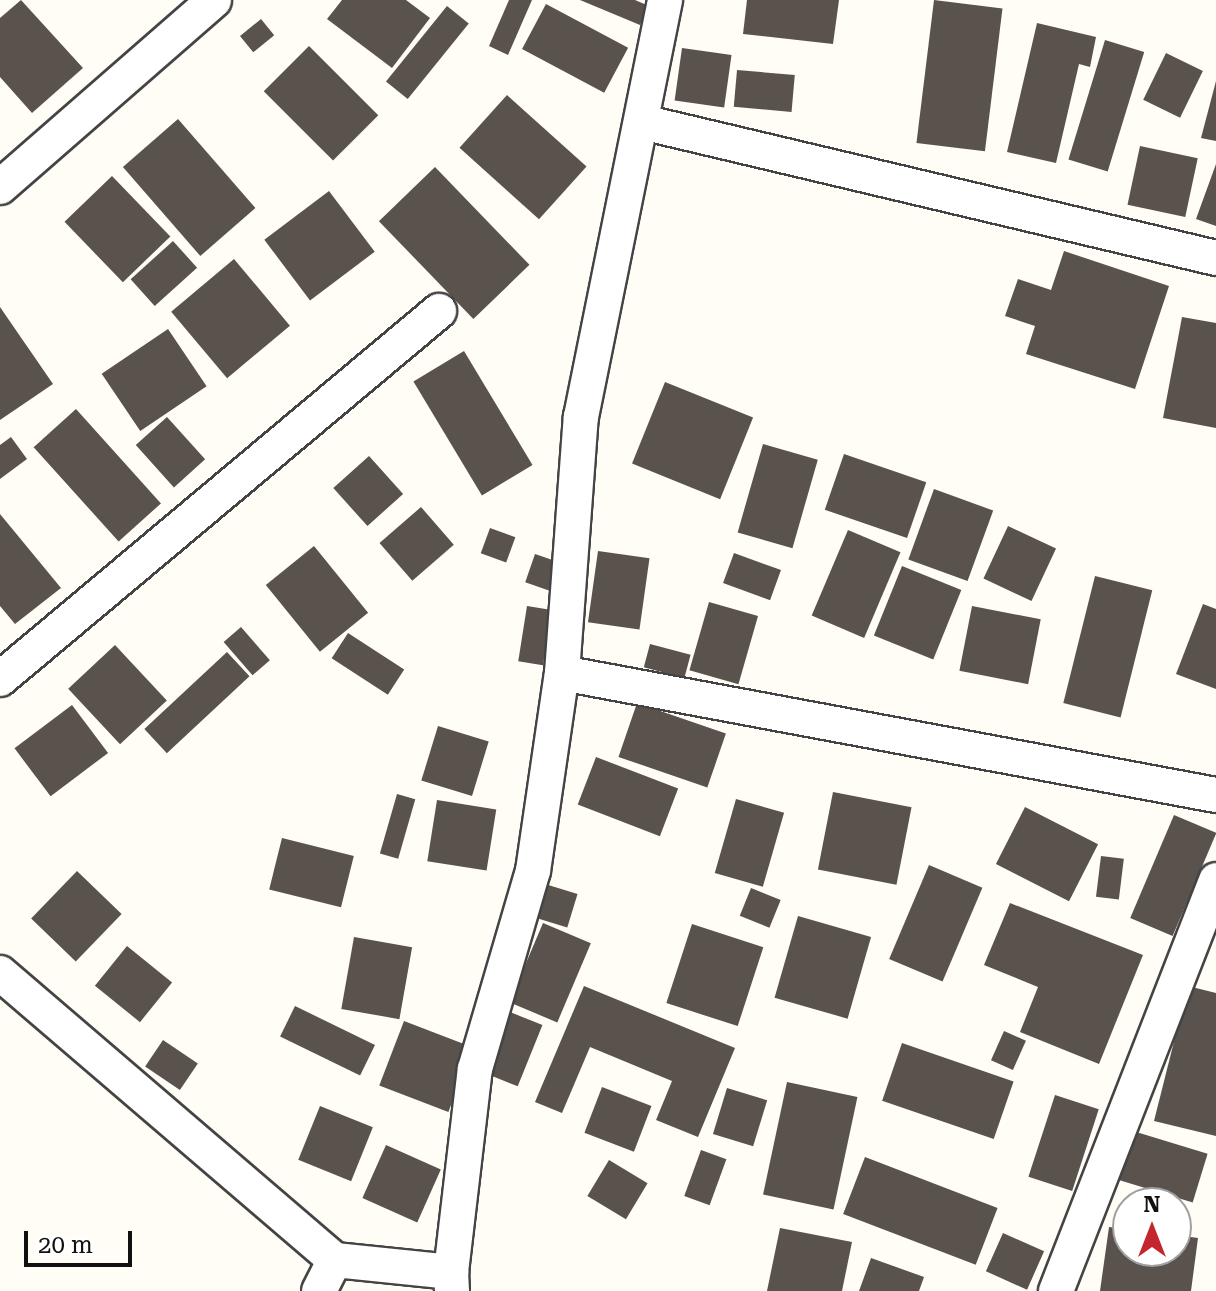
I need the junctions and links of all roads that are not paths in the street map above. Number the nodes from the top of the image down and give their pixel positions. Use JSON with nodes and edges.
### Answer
{"nodes":[{"id":1,"x":214,"y":0,"type":"edge"},
{"id":2,"x":665,"y":0,"type":"edge"},
{"id":3,"x":642,"y":122,"type":"junction"},
{"id":4,"x":0,"y":187,"type":"edge"},
{"id":5,"x":1216,"y":258,"type":"edge"},
{"id":6,"x":439,"y":311,"type":"dead end"},
{"id":7,"x":562,"y":673,"type":"junction"},
{"id":8,"x":0,"y":679,"type":"edge"},
{"id":9,"x":1216,"y":795,"type":"edge"},
{"id":10,"x":1216,"y":880,"type":"edge"},
{"id":11,"x":0,"y":973,"type":"edge"},
{"id":12,"x":335,"y":1260,"type":"junction"},
{"id":13,"x":451,"y":1282,"type":"edge"},
{"id":14,"x":319,"y":1291,"type":"edge"},
{"id":15,"x":1056,"y":1291,"type":"edge"}],
"edges":[{"from":1,"to":4,"type":"street"},
{"from":2,"to":3,"type":"street"},
{"from":3,"to":5,"type":"street"},
{"from":3,"to":7,"type":"street"},
{"from":6,"to":8,"type":"street"},
{"from":7,"to":9,"type":"street"},
{"from":7,"to":13,"type":"street"},
{"from":10,"to":15,"type":"street"},
{"from":11,"to":12,"type":"street"},
{"from":12,"to":13,"type":"street"},
{"from":12,"to":14,"type":"street"}]}
